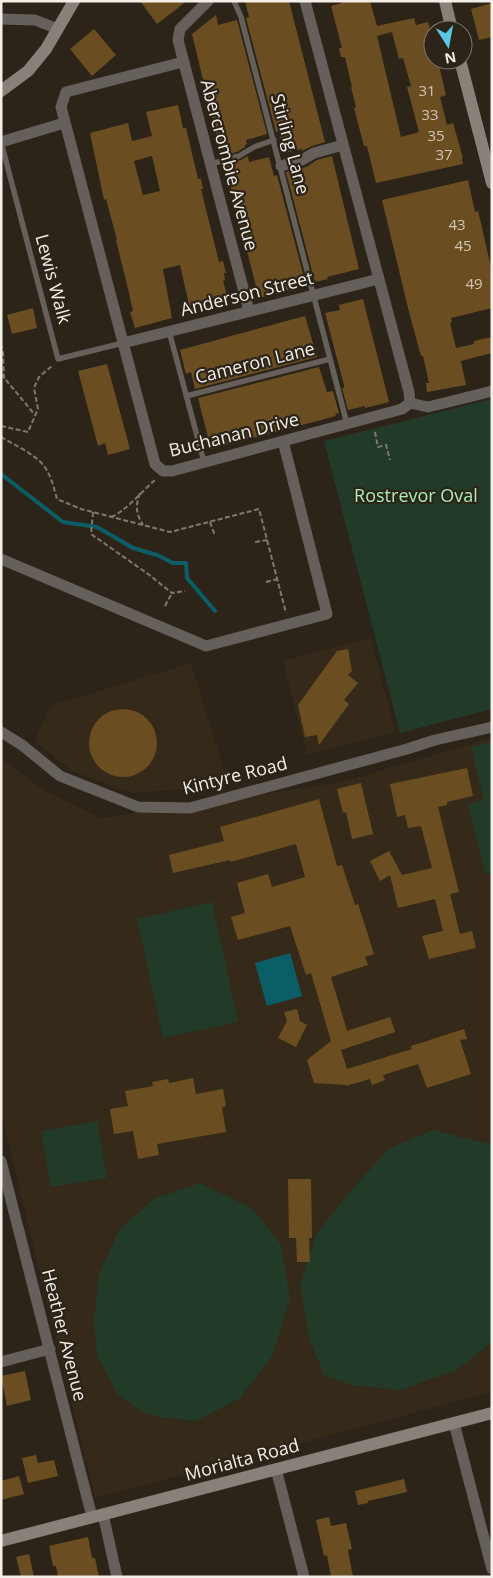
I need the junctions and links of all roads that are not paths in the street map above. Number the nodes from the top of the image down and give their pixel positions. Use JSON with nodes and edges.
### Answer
{"nodes":[{"id":1,"x":74,"y":1,"type":"edge"},
{"id":2,"x":208,"y":1,"type":"edge"},
{"id":3,"x":234,"y":1,"type":"edge"},
{"id":4,"x":305,"y":1,"type":"edge"},
{"id":5,"x":445,"y":1,"type":"edge"},
{"id":6,"x":1,"y":19,"type":"edge"},
{"id":7,"x":450,"y":20,"type":"edge"},
{"id":8,"x":58,"y":29,"type":"junction"},
{"id":9,"x":183,"y":62,"type":"junction"},
{"id":10,"x":463,"y":70,"type":"edge"},
{"id":11,"x":1,"y":91,"type":"edge"},
{"id":12,"x":64,"y":123,"type":"junction"},
{"id":13,"x":274,"y":140,"type":"junction"},
{"id":14,"x":1,"y":142,"type":"edge"},
{"id":15,"x":343,"y":145,"type":"junction"},
{"id":16,"x":211,"y":164,"type":"junction"},
{"id":17,"x":281,"y":166,"type":"junction"},
{"id":18,"x":492,"y":183,"type":"edge"},
{"id":19,"x":379,"y":279,"type":"junction"},
{"id":20,"x":314,"y":295,"type":"junction"},
{"id":21,"x":249,"y":311,"type":"junction"},
{"id":22,"x":169,"y":331,"type":"junction"},
{"id":23,"x":123,"y":342,"type":"junction"},
{"id":24,"x":330,"y":360,"type":"junction"},
{"id":25,"x":492,"y":391,"type":"edge"},
{"id":26,"x":186,"y":396,"type":"junction"},
{"id":27,"x":410,"y":404,"type":"junction"},
{"id":28,"x":347,"y":424,"type":"junction"},
{"id":29,"x":283,"y":441,"type":"junction"},
{"id":30,"x":204,"y":462,"type":"junction"},
{"id":31,"x":1,"y":559,"type":"edge"},
{"id":32,"x":492,"y":727,"type":"edge"},
{"id":33,"x":1,"y":732,"type":"edge"},
{"id":34,"x":1,"y":1161,"type":"edge"},
{"id":35,"x":50,"y":1349,"type":"junction"},
{"id":36,"x":1,"y":1362,"type":"edge"},
{"id":37,"x":492,"y":1413,"type":"edge"},
{"id":38,"x":454,"y":1423,"type":"junction"},
{"id":39,"x":276,"y":1469,"type":"junction"},
{"id":40,"x":97,"y":1516,"type":"junction"},
{"id":41,"x":1,"y":1540,"type":"edge"},
{"id":42,"x":492,"y":1569,"type":"edge"},
{"id":43,"x":117,"y":1577,"type":"edge"},
{"id":44,"x":304,"y":1577,"type":"edge"}],
"edges":[{"from":1,"to":8,"type":"main road"},
{"from":2,"to":9,"type":"street","name":"Abercrombie Avenue"},
{"from":3,"to":13,"type":"lane","name":"Stirling Lane"},
{"from":4,"to":15,"type":"street"},
{"from":5,"to":7,"type":"main road"},
{"from":6,"to":8,"type":"street"},
{"from":8,"to":11,"type":"main road"},
{"from":9,"to":12,"type":"street","name":"Buchanan Drive"},
{"from":9,"to":16,"type":"street","name":"Abercrombie Avenue"},
{"from":10,"to":18,"type":"main road"},
{"from":12,"to":14,"type":"street"},
{"from":12,"to":23,"type":"street","name":"Buchanan Drive"},
{"from":13,"to":16,"type":"lane"},
{"from":13,"to":17,"type":"lane","name":"Stirling Lane"},
{"from":14,"to":23,"type":"lane","name":"Lewis Walk"},
{"from":15,"to":17,"type":"street"},
{"from":15,"to":19,"type":"street"},
{"from":16,"to":21,"type":"street","name":"Abercrombie Avenue"},
{"from":17,"to":20,"type":"lane","name":"Stirling Lane"},
{"from":19,"to":20,"type":"street","name":"Anderson Street"},
{"from":19,"to":27,"type":"street"},
{"from":20,"to":21,"type":"street","name":"Anderson Street"},
{"from":20,"to":24,"type":"lane","name":"Stirling Lane"},
{"from":21,"to":22,"type":"street","name":"Anderson Street"},
{"from":22,"to":23,"type":"street","name":"Anderson Street"},
{"from":22,"to":26,"type":"lane"},
{"from":23,"to":30,"type":"street","name":"Buchanan Drive"},
{"from":24,"to":26,"type":"lane","name":"Cameron Lane"},
{"from":24,"to":28,"type":"lane","name":"Stirling Lane"},
{"from":25,"to":27,"type":"street"},
{"from":26,"to":30,"type":"lane"},
{"from":27,"to":28,"type":"street","name":"Buchanan Drive"},
{"from":28,"to":29,"type":"street","name":"Buchanan Drive"},
{"from":29,"to":30,"type":"street","name":"Buchanan Drive"},
{"from":29,"to":31,"type":"street"},
{"from":32,"to":33,"type":"street","name":"Kintyre Road"},
{"from":34,"to":35,"type":"street","name":"Heather Avenue"},
{"from":35,"to":36,"type":"street"},
{"from":35,"to":40,"type":"street","name":"Heather Avenue"},
{"from":37,"to":38,"type":"main road","name":"Morialta Road"},
{"from":38,"to":39,"type":"main road","name":"Morialta Road"},
{"from":38,"to":42,"type":"street"},
{"from":39,"to":40,"type":"main road","name":"Morialta Road"},
{"from":39,"to":44,"type":"street"},
{"from":40,"to":41,"type":"main road","name":"Morialta Road"},
{"from":40,"to":43,"type":"street","name":"Heather Avenue"}]}
